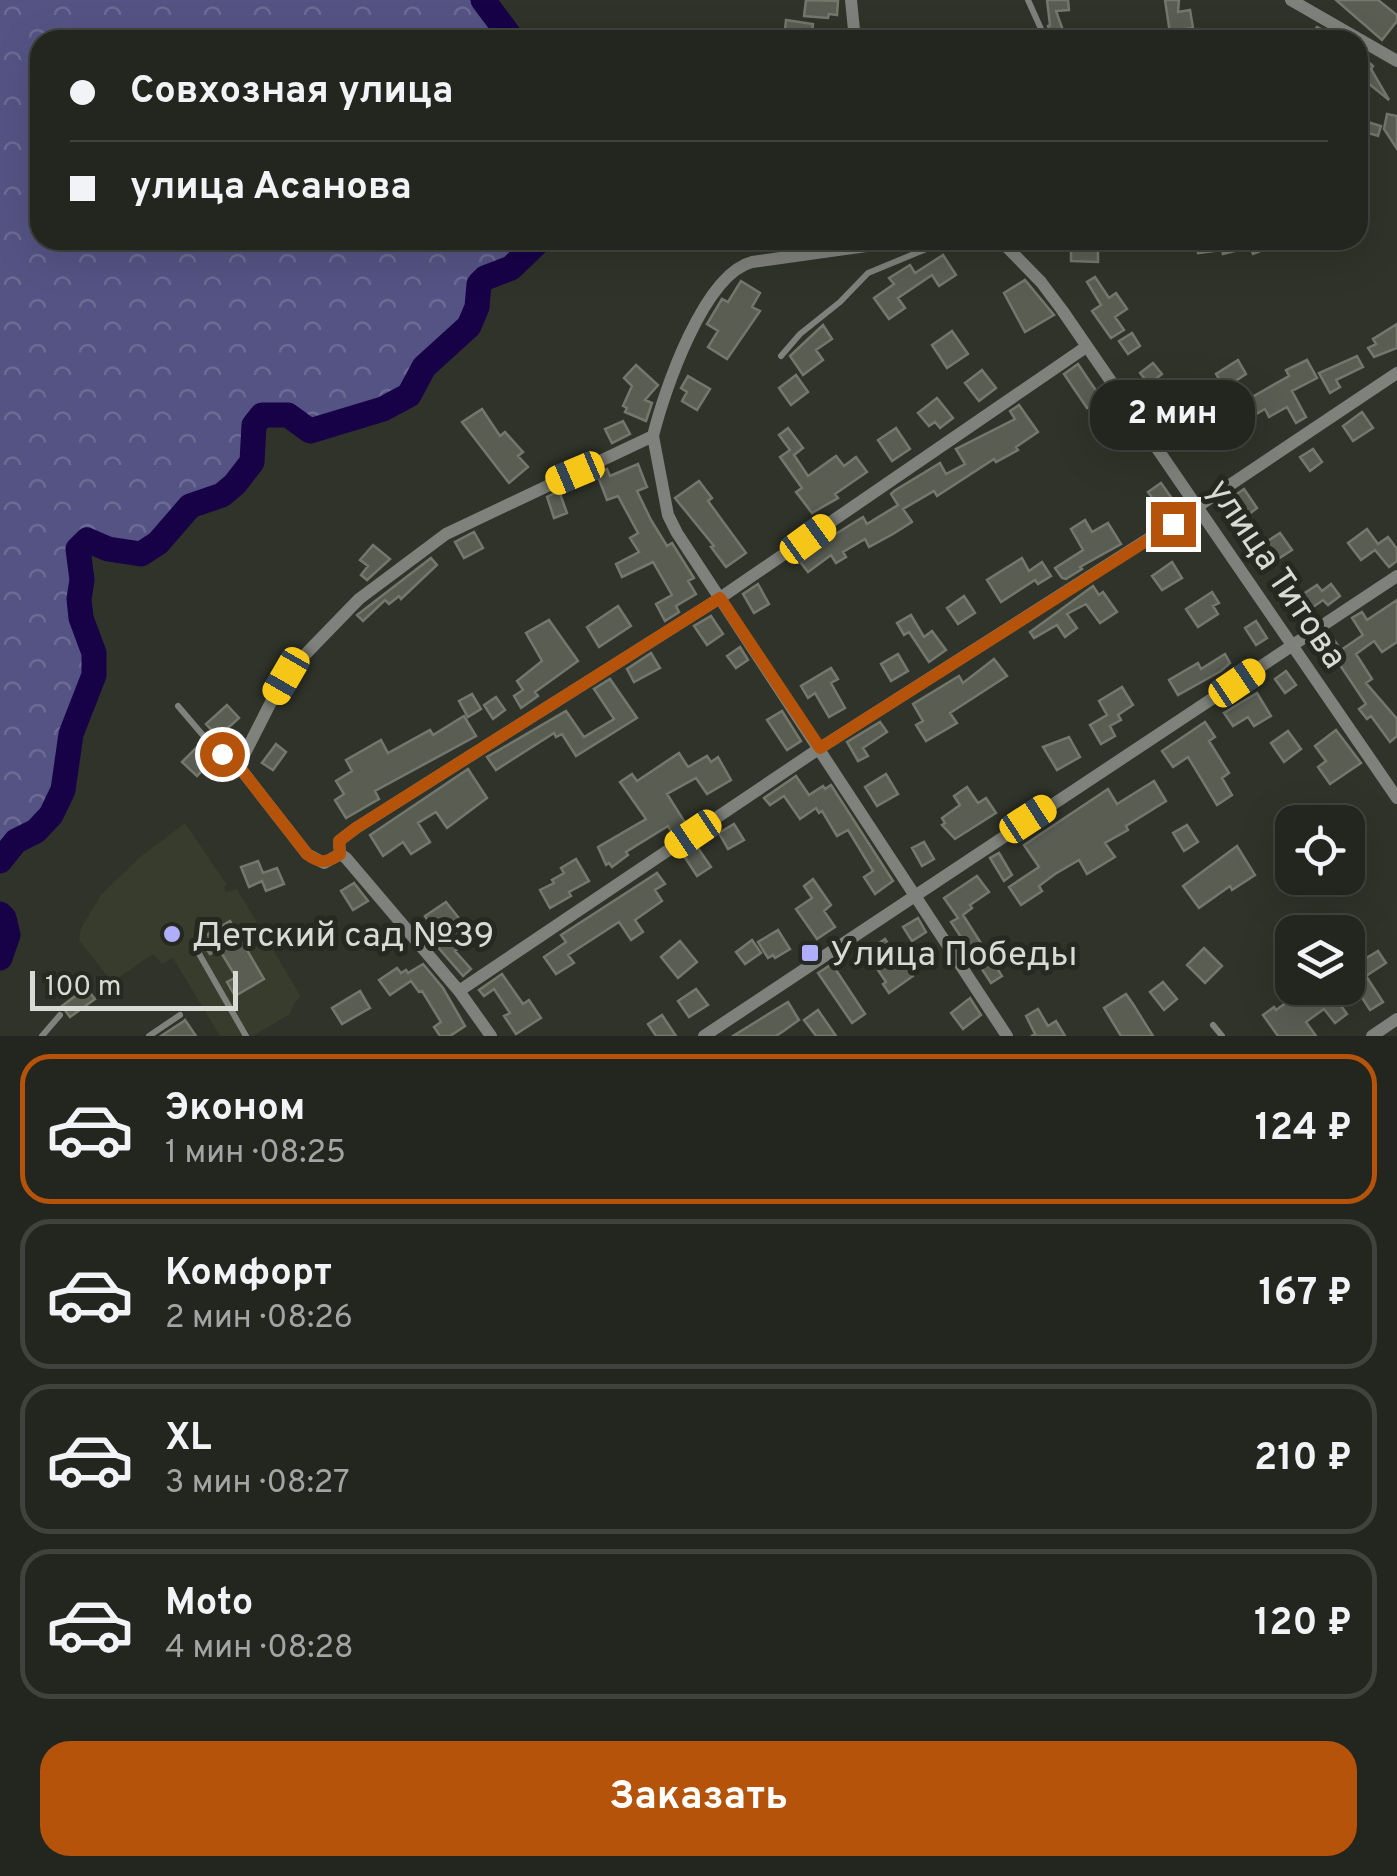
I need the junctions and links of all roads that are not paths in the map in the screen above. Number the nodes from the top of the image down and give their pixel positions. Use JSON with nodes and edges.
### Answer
{"nodes":[{"id":1,"x":851,"y":0,"type":"edge"},
{"id":2,"x":1028,"y":0,"type":"edge"},
{"id":3,"x":1291,"y":0,"type":"edge"},
{"id":4,"x":855,"y":30,"type":"edge"},
{"id":5,"x":1042,"y":30,"type":"edge"},
{"id":6,"x":1342,"y":30,"type":"edge"},
{"id":7,"x":1368,"y":45,"type":"edge"},
{"id":8,"x":1397,"y":62,"type":"edge"},
{"id":9,"x":838,"y":250,"type":"edge"},
{"id":10,"x":929,"y":250,"type":"edge"},
{"id":11,"x":1010,"y":250,"type":"edge"},
{"id":12,"x":1086,"y":347,"type":"junction"},
{"id":13,"x":781,"y":356,"type":"dead end"},
{"id":14,"x":1397,"y":372,"type":"edge"},
{"id":15,"x":652,"y":436,"type":"junction"},
{"id":16,"x":1196,"y":508,"type":"junction"},
{"id":17,"x":1397,"y":576,"type":"edge"},
{"id":18,"x":720,"y":598,"type":"junction"},
{"id":19,"x":1291,"y":647,"type":"junction"},
{"id":20,"x":178,"y":706,"type":"dead end"},
{"id":21,"x":820,"y":748,"type":"junction"},
{"id":22,"x":240,"y":768,"type":"junction"},
{"id":23,"x":1397,"y":798,"type":"edge"},
{"id":24,"x":340,"y":854,"type":"junction"},
{"id":25,"x":916,"y":893,"type":"junction"},
{"id":26,"x":194,"y":945,"type":"dead end"},
{"id":27,"x":460,"y":991,"type":"junction"},
{"id":28,"x":60,"y":1015,"type":"dead end"},
{"id":29,"x":180,"y":1015,"type":"dead end"},
{"id":30,"x":1397,"y":1018,"type":"edge"},
{"id":31,"x":1213,"y":1025,"type":"dead end"},
{"id":32,"x":42,"y":1036,"type":"edge"},
{"id":33,"x":149,"y":1036,"type":"edge"},
{"id":34,"x":246,"y":1036,"type":"edge"},
{"id":35,"x":492,"y":1036,"type":"edge"},
{"id":36,"x":704,"y":1036,"type":"edge"},
{"id":37,"x":1007,"y":1036,"type":"edge"},
{"id":38,"x":1222,"y":1036,"type":"edge"},
{"id":39,"x":1372,"y":1036,"type":"edge"}],
"edges":[{"from":1,"to":4,"type":"street"},
{"from":2,"to":5,"type":"lane"},
{"from":3,"to":6,"type":"street"},
{"from":7,"to":8,"type":"street"},
{"from":9,"to":15,"type":"street"},
{"from":10,"to":13,"type":"lane"},
{"from":11,"to":12,"type":"street","name":"улица Титова"},
{"from":12,"to":16,"type":"street","name":"улица Титова"},
{"from":12,"to":18,"type":"street"},
{"from":14,"to":16,"type":"street"},
{"from":15,"to":18,"type":"street"},
{"from":15,"to":22,"type":"street"},
{"from":16,"to":19,"type":"street","name":"улица Титова"},
{"from":16,"to":21,"type":"street"},
{"from":17,"to":19,"type":"street"},
{"from":18,"to":21,"type":"street"},
{"from":18,"to":24,"type":"street"},
{"from":19,"to":23,"type":"street","name":"улица Титова"},
{"from":19,"to":25,"type":"street"},
{"from":20,"to":22,"type":"lane"},
{"from":21,"to":25,"type":"street"},
{"from":21,"to":27,"type":"street"},
{"from":22,"to":24,"type":"street"},
{"from":24,"to":27,"type":"street"},
{"from":25,"to":36,"type":"street"},
{"from":25,"to":37,"type":"street"},
{"from":26,"to":34,"type":"lane"},
{"from":27,"to":35,"type":"street"},
{"from":28,"to":32,"type":"lane"},
{"from":29,"to":33,"type":"lane"},
{"from":30,"to":39,"type":"street"},
{"from":31,"to":38,"type":"lane"}]}
